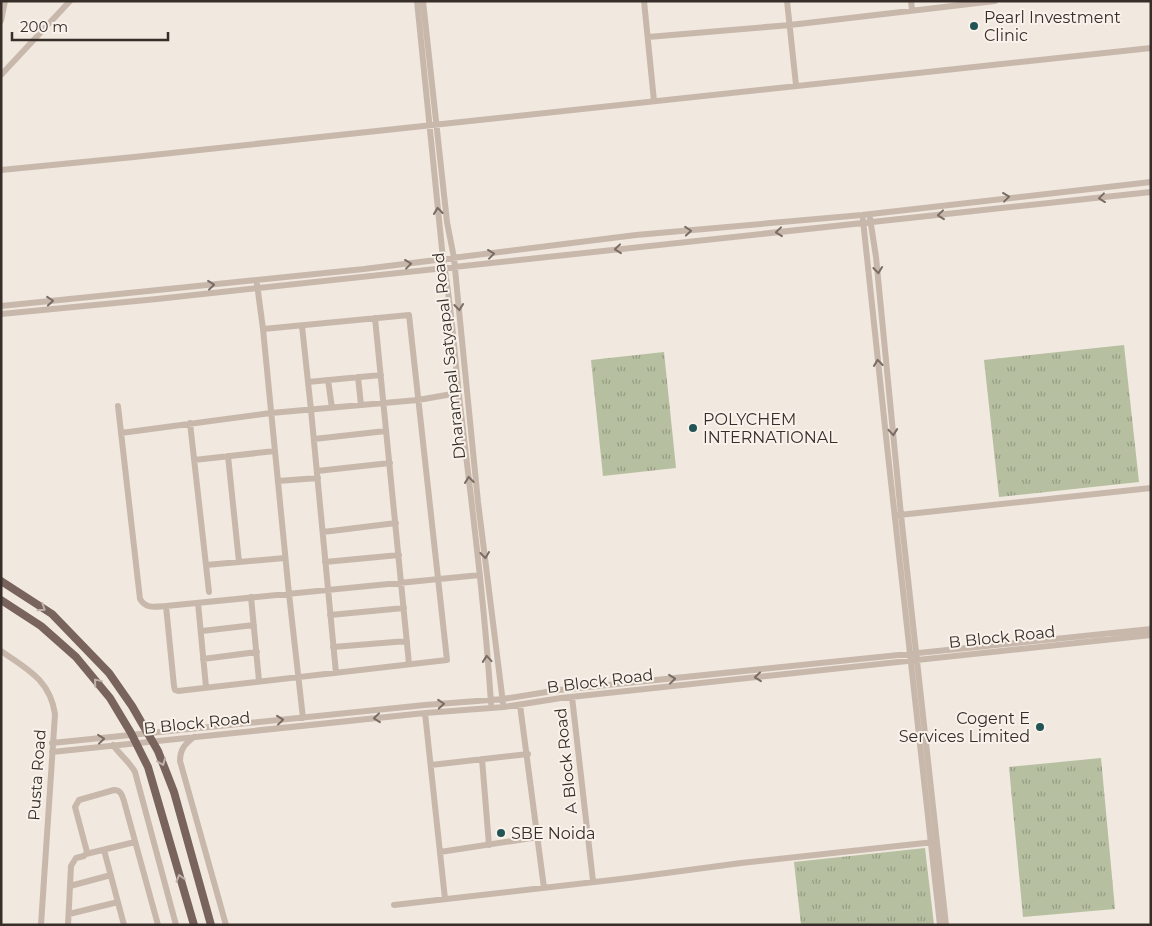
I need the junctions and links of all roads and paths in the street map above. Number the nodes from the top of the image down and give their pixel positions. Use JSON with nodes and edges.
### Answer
{"nodes":[{"id":1,"x":5,"y":1,"type":"edge"},
{"id":2,"x":70,"y":1,"type":"edge"},
{"id":3,"x":417,"y":1,"type":"edge"},
{"id":4,"x":423,"y":1,"type":"edge"},
{"id":5,"x":644,"y":1,"type":"edge"},
{"id":6,"x":787,"y":1,"type":"edge"},
{"id":7,"x":911,"y":1,"type":"edge"},
{"id":8,"x":995,"y":1,"type":"edge"},
{"id":9,"x":912,"y":10,"type":"junction"},
{"id":10,"x":1,"y":21,"type":"edge"},
{"id":11,"x":790,"y":25,"type":"junction"},
{"id":12,"x":648,"y":37,"type":"junction"},
{"id":13,"x":1151,"y":48,"type":"edge"},
{"id":14,"x":1,"y":75,"type":"edge"},
{"id":15,"x":796,"y":85,"type":"junction"},
{"id":16,"x":654,"y":101,"type":"junction"},
{"id":17,"x":433,"y":125,"type":"junction"},
{"id":18,"x":1,"y":170,"type":"edge"},
{"id":19,"x":1151,"y":182,"type":"edge"},
{"id":20,"x":1151,"y":192,"type":"edge"},
{"id":21,"x":866,"y":214,"type":"junction"},
{"id":22,"x":867,"y":222,"type":"junction"},
{"id":23,"x":454,"y":258,"type":"junction"},
{"id":24,"x":443,"y":259,"type":"junction"},
{"id":25,"x":454,"y":266,"type":"junction"},
{"id":26,"x":445,"y":267,"type":"junction"},
{"id":27,"x":257,"y":280,"type":"junction"},
{"id":28,"x":258,"y":288,"type":"junction"},
{"id":29,"x":1,"y":306,"type":"edge"},
{"id":30,"x":1,"y":314,"type":"edge"},
{"id":31,"x":375,"y":318,"type":"junction"},
{"id":32,"x":302,"y":326,"type":"junction"},
{"id":33,"x":263,"y":329,"type":"junction"},
{"id":34,"x":381,"y":375,"type":"junction"},
{"id":35,"x":358,"y":377,"type":"junction"},
{"id":36,"x":328,"y":380,"type":"junction"},
{"id":37,"x":308,"y":382,"type":"junction"},
{"id":38,"x":458,"y":393,"type":"junction"},
{"id":39,"x":418,"y":400,"type":"junction"},
{"id":40,"x":384,"y":402,"type":"junction"},
{"id":41,"x":361,"y":405,"type":"junction"},
{"id":42,"x":118,"y":406,"type":"dead end"},
{"id":43,"x":332,"y":408,"type":"junction"},
{"id":44,"x":312,"y":410,"type":"junction"},
{"id":45,"x":271,"y":413,"type":"junction"},
{"id":46,"x":190,"y":423,"type":"junction"},
{"id":47,"x":386,"y":431,"type":"junction"},
{"id":48,"x":121,"y":433,"type":"junction"},
{"id":49,"x":314,"y":439,"type":"junction"},
{"id":50,"x":274,"y":451,"type":"junction"},
{"id":51,"x":228,"y":456,"type":"junction"},
{"id":52,"x":194,"y":460,"type":"junction"},
{"id":53,"x":390,"y":462,"type":"junction"},
{"id":54,"x":317,"y":470,"type":"junction"},
{"id":55,"x":318,"y":478,"type":"junction"},
{"id":56,"x":278,"y":482,"type":"junction"},
{"id":57,"x":1151,"y":488,"type":"edge"},
{"id":58,"x":898,"y":515,"type":"junction"},
{"id":59,"x":396,"y":523,"type":"junction"},
{"id":60,"x":322,"y":532,"type":"junction"},
{"id":61,"x":399,"y":555,"type":"junction"},
{"id":62,"x":285,"y":558,"type":"junction"},
{"id":63,"x":239,"y":562,"type":"junction"},
{"id":64,"x":325,"y":562,"type":"junction"},
{"id":65,"x":206,"y":565,"type":"junction"},
{"id":66,"x":480,"y":575,"type":"junction"},
{"id":67,"x":438,"y":578,"type":"junction"},
{"id":68,"x":1,"y":581,"type":"edge"},
{"id":69,"x":401,"y":582,"type":"junction"},
{"id":70,"x":328,"y":590,"type":"junction"},
{"id":71,"x":209,"y":592,"type":"dead end"},
{"id":72,"x":288,"y":594,"type":"junction"},
{"id":73,"x":251,"y":598,"type":"junction"},
{"id":74,"x":1,"y":600,"type":"edge"},
{"id":75,"x":198,"y":603,"type":"junction"},
{"id":76,"x":166,"y":606,"type":"junction"},
{"id":77,"x":404,"y":608,"type":"junction"},
{"id":78,"x":330,"y":615,"type":"junction"},
{"id":79,"x":254,"y":625,"type":"junction"},
{"id":80,"x":1151,"y":629,"type":"edge"},
{"id":81,"x":202,"y":631,"type":"junction"},
{"id":82,"x":1151,"y":635,"type":"edge"},
{"id":83,"x":407,"y":641,"type":"junction"},
{"id":84,"x":334,"y":648,"type":"junction"},
{"id":85,"x":1,"y":652,"type":"edge"},
{"id":86,"x":256,"y":652,"type":"junction"},
{"id":87,"x":914,"y":658,"type":"junction"},
{"id":88,"x":203,"y":659,"type":"junction"},
{"id":89,"x":409,"y":664,"type":"junction"},
{"id":90,"x":336,"y":672,"type":"junction"},
{"id":91,"x":299,"y":677,"type":"junction"},
{"id":92,"x":259,"y":681,"type":"junction"},
{"id":93,"x":206,"y":687,"type":"junction"},
{"id":94,"x":572,"y":697,"type":"junction"},
{"id":95,"x":503,"y":700,"type":"junction"},
{"id":96,"x":491,"y":704,"type":"junction"},
{"id":97,"x":520,"y":705,"type":"junction"},
{"id":98,"x":504,"y":707,"type":"junction"},
{"id":99,"x":425,"y":712,"type":"junction"},
{"id":100,"x":303,"y":718,"type":"junction"},
{"id":101,"x":194,"y":737,"type":"junction"},
{"id":102,"x":52,"y":743,"type":"junction"},
{"id":103,"x":113,"y":746,"type":"junction"},
{"id":104,"x":52,"y":752,"type":"junction"},
{"id":105,"x":528,"y":754,"type":"junction"},
{"id":106,"x":482,"y":759,"type":"junction"},
{"id":107,"x":431,"y":765,"type":"junction"},
{"id":108,"x":538,"y":837,"type":"junction"},
{"id":109,"x":135,"y":842,"type":"junction"},
{"id":110,"x":934,"y":842,"type":"junction"},
{"id":111,"x":489,"y":845,"type":"junction"},
{"id":112,"x":104,"y":850,"type":"junction"},
{"id":113,"x":440,"y":852,"type":"junction"},
{"id":114,"x":86,"y":854,"type":"junction"},
{"id":115,"x":111,"y":875,"type":"junction"},
{"id":116,"x":593,"y":881,"type":"junction"},
{"id":117,"x":70,"y":886,"type":"junction"},
{"id":118,"x":544,"y":888,"type":"junction"},
{"id":119,"x":445,"y":899,"type":"junction"},
{"id":120,"x":118,"y":902,"type":"junction"},
{"id":121,"x":394,"y":905,"type":"dead end"},
{"id":122,"x":68,"y":914,"type":"junction"},
{"id":123,"x":41,"y":925,"type":"edge"},
{"id":124,"x":68,"y":925,"type":"edge"},
{"id":125,"x":124,"y":925,"type":"edge"},
{"id":126,"x":158,"y":925,"type":"edge"},
{"id":127,"x":176,"y":925,"type":"edge"},
{"id":128,"x":194,"y":925,"type":"edge"},
{"id":129,"x":211,"y":925,"type":"edge"},
{"id":130,"x":226,"y":925,"type":"edge"},
{"id":131,"x":940,"y":925,"type":"edge"},
{"id":132,"x":946,"y":925,"type":"edge"}],
"edges":[{"from":1,"to":10,"type":"street"},
{"from":2,"to":14,"type":"street"},
{"from":3,"to":17,"type":"street","name":"Dharampal Satyapal Road"},
{"from":4,"to":17,"type":"street","name":"Dharampal Satyapal Road"},
{"from":5,"to":12,"type":"street"},
{"from":6,"to":11,"type":"street"},
{"from":7,"to":9,"type":"street"},
{"from":8,"to":9,"type":"street"},
{"from":9,"to":11,"type":"street"},
{"from":11,"to":12,"type":"street"},
{"from":11,"to":15,"type":"street"},
{"from":12,"to":16,"type":"street"},
{"from":13,"to":15,"type":"street"},
{"from":15,"to":16,"type":"street"},
{"from":16,"to":17,"type":"street"},
{"from":17,"to":18,"type":"street"},
{"from":17,"to":23,"type":"street","name":"Dharampal Satyapal Road"},
{"from":24,"to":17,"type":"street","name":"Dharampal Satyapal Road","one_way":true},
{"from":21,"to":19,"type":"street","one_way":true},
{"from":20,"to":22,"type":"street","one_way":true},
{"from":21,"to":22,"type":"street"},
{"from":23,"to":21,"type":"street","one_way":true},
{"from":22,"to":25,"type":"street","one_way":true},
{"from":22,"to":58,"type":"street"},
{"from":23,"to":24,"type":"street"},
{"from":23,"to":25,"type":"street","name":"Dharampal Satyapal Road"},
{"from":24,"to":26,"type":"street","name":"Dharampal Satyapal Road"},
{"from":27,"to":24,"type":"street","one_way":true},
{"from":25,"to":26,"type":"street"},
{"from":25,"to":95,"type":"street","name":"Dharampal Satyapal Road","one_way":true},
{"from":26,"to":28,"type":"street"},
{"from":26,"to":38,"type":"street","name":"Dharampal Satyapal Road"},
{"from":27,"to":28,"type":"street"},
{"from":29,"to":27,"type":"street","one_way":true},
{"from":28,"to":30,"type":"street"},
{"from":28,"to":33,"type":"street"},
{"from":31,"to":32,"type":"street"},
{"from":31,"to":34,"type":"street"},
{"from":31,"to":39,"type":"street"},
{"from":32,"to":33,"type":"street"},
{"from":32,"to":37,"type":"street"},
{"from":33,"to":45,"type":"street"},
{"from":34,"to":35,"type":"street"},
{"from":34,"to":40,"type":"street"},
{"from":35,"to":36,"type":"street"},
{"from":35,"to":41,"type":"street"},
{"from":36,"to":37,"type":"street"},
{"from":36,"to":43,"type":"street"},
{"from":37,"to":44,"type":"street"},
{"from":38,"to":39,"type":"street"},
{"from":66,"to":38,"type":"street","name":"Dharampal Satyapal Road","one_way":true},
{"from":39,"to":40,"type":"street"},
{"from":39,"to":67,"type":"street"},
{"from":40,"to":41,"type":"street"},
{"from":40,"to":47,"type":"street"},
{"from":41,"to":43,"type":"street"},
{"from":42,"to":48,"type":"street"},
{"from":43,"to":44,"type":"street"},
{"from":44,"to":45,"type":"street"},
{"from":44,"to":49,"type":"street"},
{"from":45,"to":46,"type":"street"},
{"from":45,"to":50,"type":"street"},
{"from":46,"to":48,"type":"street"},
{"from":46,"to":52,"type":"street"},
{"from":47,"to":49,"type":"street"},
{"from":47,"to":53,"type":"street"},
{"from":48,"to":76,"type":"street"},
{"from":49,"to":54,"type":"street"},
{"from":50,"to":51,"type":"street"},
{"from":50,"to":56,"type":"street"},
{"from":51,"to":52,"type":"street"},
{"from":51,"to":63,"type":"street"},
{"from":52,"to":65,"type":"street"},
{"from":53,"to":54,"type":"street"},
{"from":53,"to":59,"type":"street"},
{"from":54,"to":55,"type":"street"},
{"from":55,"to":56,"type":"street"},
{"from":55,"to":60,"type":"street"},
{"from":56,"to":62,"type":"street"},
{"from":57,"to":58,"type":"street"},
{"from":58,"to":87,"type":"street"},
{"from":59,"to":60,"type":"street"},
{"from":59,"to":61,"type":"street"},
{"from":60,"to":64,"type":"street"},
{"from":61,"to":64,"type":"street"},
{"from":61,"to":69,"type":"street"},
{"from":62,"to":63,"type":"street"},
{"from":62,"to":72,"type":"street"},
{"from":63,"to":65,"type":"street"},
{"from":64,"to":70,"type":"street"},
{"from":65,"to":71,"type":"street"},
{"from":66,"to":67,"type":"street"},
{"from":96,"to":66,"type":"street","name":"Dharampal Satyapal Road","one_way":true},
{"from":67,"to":69,"type":"street"},
{"from":67,"to":89,"type":"street"},
{"from":68,"to":129,"type":"main road","one_way":true,"bridge":true},
{"from":69,"to":70,"type":"street"},
{"from":69,"to":77,"type":"street"},
{"from":70,"to":72,"type":"street"},
{"from":70,"to":78,"type":"street"},
{"from":72,"to":73,"type":"street"},
{"from":72,"to":91,"type":"street"},
{"from":73,"to":75,"type":"street"},
{"from":73,"to":79,"type":"street"},
{"from":128,"to":74,"type":"main road","one_way":true,"bridge":true},
{"from":75,"to":76,"type":"street"},
{"from":75,"to":81,"type":"street"},
{"from":76,"to":93,"type":"street"},
{"from":77,"to":78,"type":"street"},
{"from":77,"to":83,"type":"street"},
{"from":78,"to":84,"type":"street"},
{"from":79,"to":81,"type":"street"},
{"from":79,"to":86,"type":"street"},
{"from":80,"to":87,"type":"street","name":"B Block Road"},
{"from":81,"to":88,"type":"street"},
{"from":82,"to":87,"type":"street","name":"B Block Road"},
{"from":83,"to":84,"type":"street"},
{"from":83,"to":89,"type":"street"},
{"from":84,"to":90,"type":"street"},
{"from":85,"to":102,"type":"street","name":"Pusta Road"},
{"from":86,"to":88,"type":"street"},
{"from":86,"to":92,"type":"street"},
{"from":87,"to":94,"type":"street","name":"B Block Road","one_way":true},
{"from":95,"to":87,"type":"street","name":"B Block Road","one_way":true},
{"from":87,"to":110,"type":"street"},
{"from":88,"to":93,"type":"street"},
{"from":89,"to":90,"type":"street"},
{"from":90,"to":91,"type":"street"},
{"from":91,"to":92,"type":"street"},
{"from":91,"to":100,"type":"street"},
{"from":92,"to":93,"type":"street"},
{"from":94,"to":97,"type":"street","name":"B Block Road"},
{"from":94,"to":116,"type":"street","name":"A Block Road"},
{"from":95,"to":96,"type":"street","name":"B Block Road"},
{"from":95,"to":98,"type":"street","name":"Dharampal Satyapal Road"},
{"from":96,"to":98,"type":"street","name":"B Block Road"},
{"from":96,"to":99,"type":"street","name":"B Block Road"},
{"from":100,"to":96,"type":"street","name":"B Block Road","one_way":true},
{"from":97,"to":98,"type":"street","name":"B Block Road"},
{"from":97,"to":105,"type":"street"},
{"from":99,"to":101,"type":"street","name":"B Block Road","one_way":true},
{"from":99,"to":107,"type":"street"},
{"from":102,"to":100,"type":"street","name":"B Block Road","one_way":true},
{"from":101,"to":103,"type":"street","name":"B Block Road"},
{"from":101,"to":130,"type":"street"},
{"from":102,"to":104,"type":"street","name":"Pusta Road"},
{"from":103,"to":104,"type":"street","name":"B Block Road"},
{"from":103,"to":127,"type":"street"},
{"from":104,"to":123,"type":"street","name":"Pusta Road"},
{"from":105,"to":106,"type":"street"},
{"from":105,"to":108,"type":"street"},
{"from":106,"to":107,"type":"street"},
{"from":106,"to":111,"type":"street"},
{"from":107,"to":113,"type":"street"},
{"from":108,"to":111,"type":"street"},
{"from":108,"to":118,"type":"street"},
{"from":109,"to":112,"type":"street"},
{"from":109,"to":114,"type":"street"},
{"from":109,"to":126,"type":"street"},
{"from":110,"to":116,"type":"street"},
{"from":110,"to":131,"type":"street"},
{"from":110,"to":132,"type":"street"},
{"from":111,"to":113,"type":"street"},
{"from":112,"to":114,"type":"street"},
{"from":112,"to":115,"type":"street"},
{"from":113,"to":119,"type":"street"},
{"from":114,"to":117,"type":"street"},
{"from":115,"to":117,"type":"street"},
{"from":115,"to":120,"type":"street"},
{"from":116,"to":118,"type":"street"},
{"from":117,"to":122,"type":"street"},
{"from":118,"to":119,"type":"street"},
{"from":119,"to":121,"type":"street"},
{"from":120,"to":122,"type":"street"},
{"from":120,"to":125,"type":"street"},
{"from":122,"to":124,"type":"street"}]}
